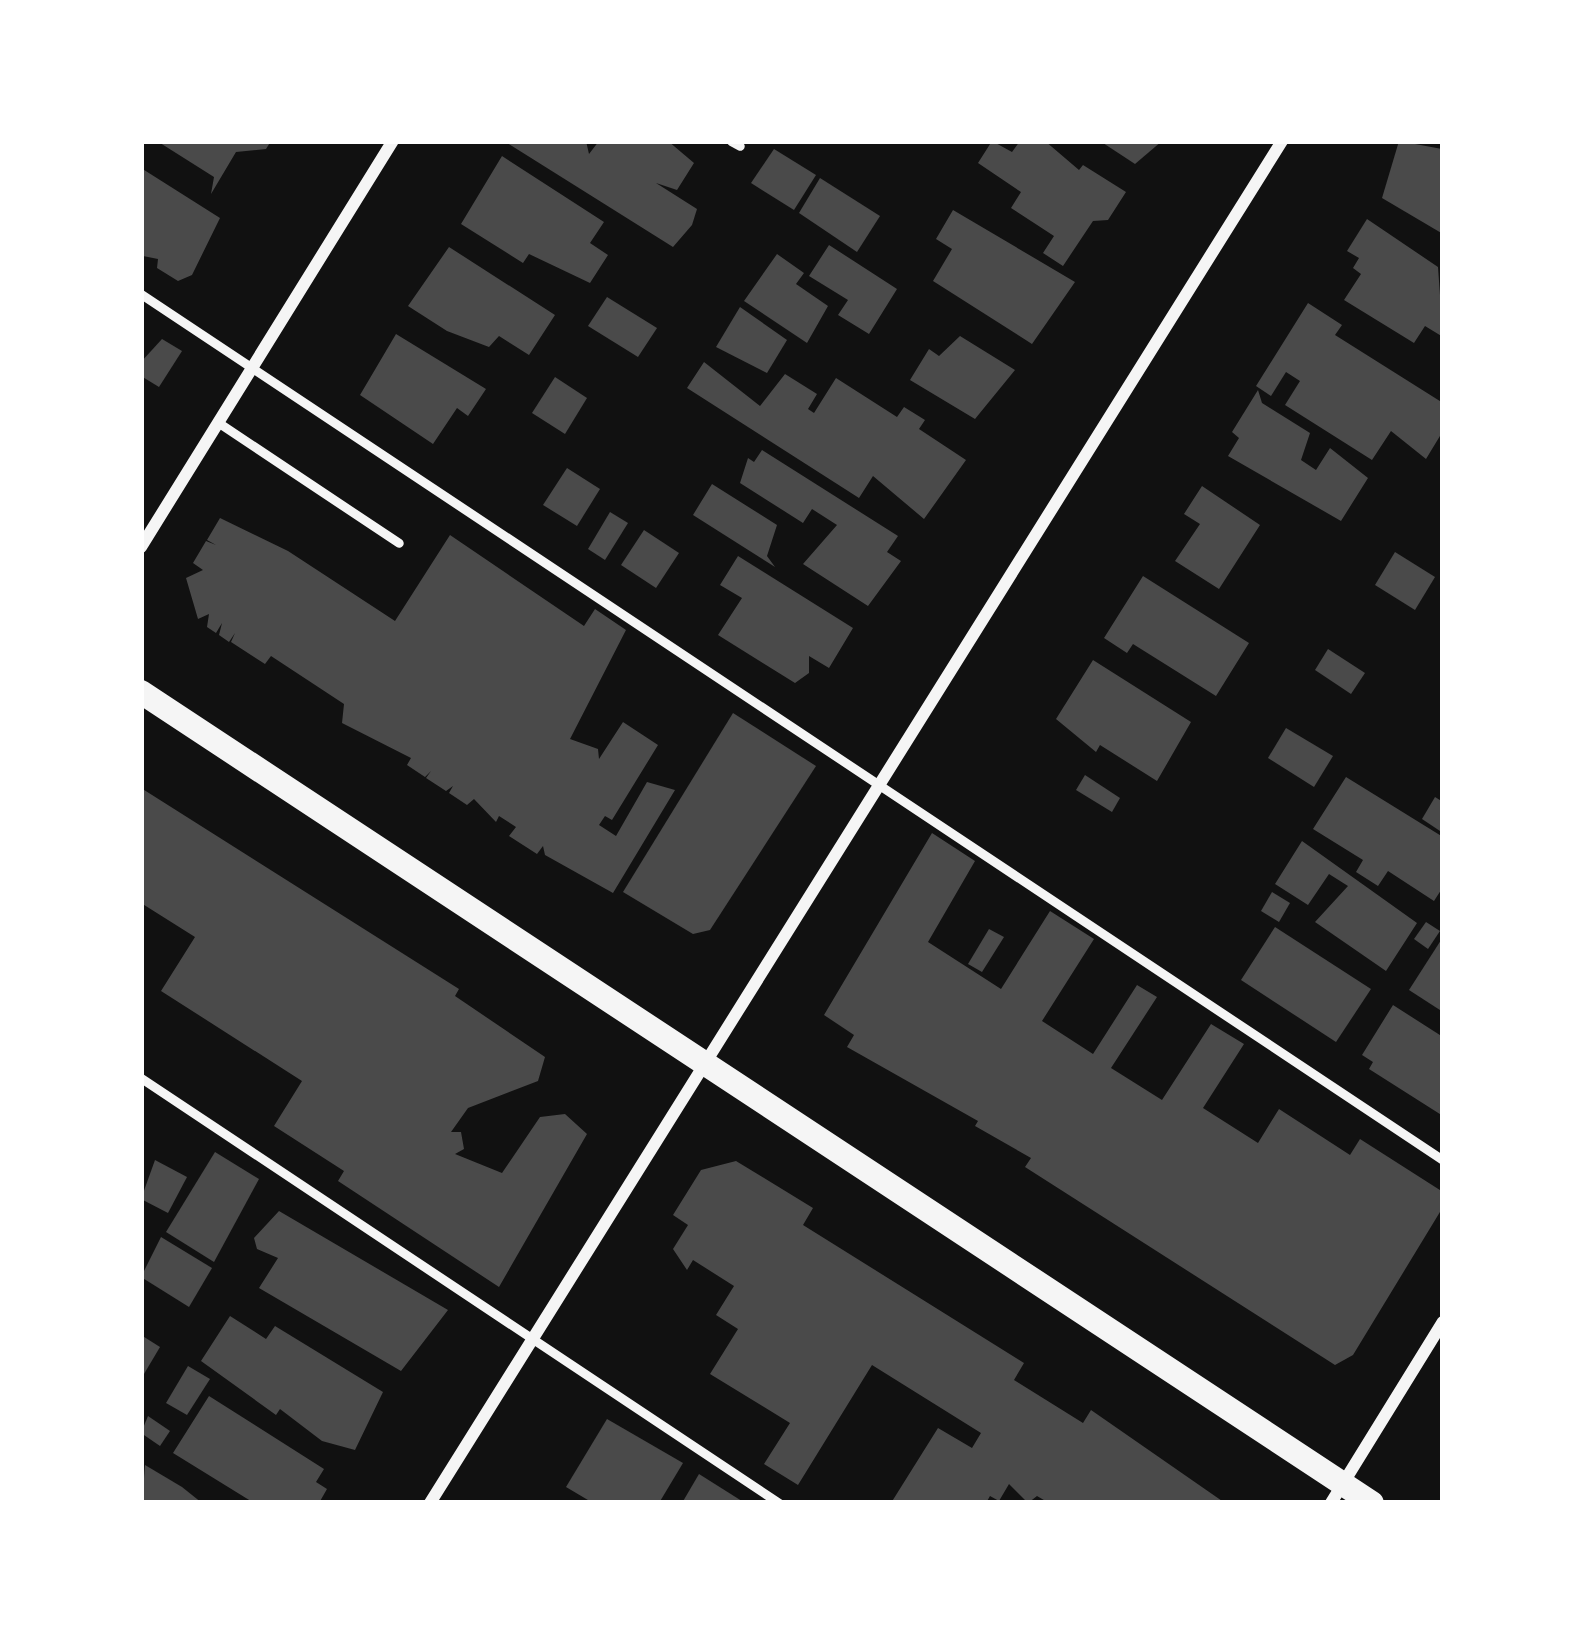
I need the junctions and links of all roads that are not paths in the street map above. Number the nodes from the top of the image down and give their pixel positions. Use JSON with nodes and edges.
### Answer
{"nodes":[{"id":1,"x":393,"y":141,"type":"edge"},
{"id":2,"x":1282,"y":141,"type":"edge"},
{"id":3,"x":141,"y":294,"type":"edge"},
{"id":4,"x":252,"y":368,"type":"junction"},
{"id":5,"x":219,"y":423,"type":"junction"},
{"id":6,"x":399,"y":543,"type":"dead end"},
{"id":7,"x":141,"y":547,"type":"edge"},
{"id":8,"x":141,"y":692,"type":"edge"},
{"id":9,"x":878,"y":779,"type":"junction"},
{"id":10,"x":707,"y":1066,"type":"junction"},
{"id":11,"x":141,"y":1078,"type":"edge"},
{"id":12,"x":1443,"y":1160,"type":"edge"},
{"id":13,"x":1443,"y":1322,"type":"edge"},
{"id":14,"x":532,"y":1338,"type":"junction"},
{"id":15,"x":1337,"y":1494,"type":"edge"},
{"id":16,"x":430,"y":1503,"type":"edge"},
{"id":17,"x":779,"y":1503,"type":"edge"},
{"id":18,"x":1372,"y":1503,"type":"edge"}],
"edges":[{"from":1,"to":4,"type":"street"},
{"from":2,"to":9,"type":"street"},
{"from":3,"to":4,"type":"lane"},
{"from":4,"to":5,"type":"street"},
{"from":4,"to":9,"type":"lane"},
{"from":5,"to":6,"type":"lane"},
{"from":5,"to":7,"type":"street"},
{"from":8,"to":10,"type":"main road"},
{"from":9,"to":10,"type":"street"},
{"from":9,"to":12,"type":"lane"},
{"from":10,"to":14,"type":"street"},
{"from":10,"to":15,"type":"main road"},
{"from":11,"to":14,"type":"lane"},
{"from":13,"to":15,"type":"street"},
{"from":14,"to":16,"type":"street"},
{"from":14,"to":17,"type":"lane"},
{"from":15,"to":18,"type":"main road"}]}
